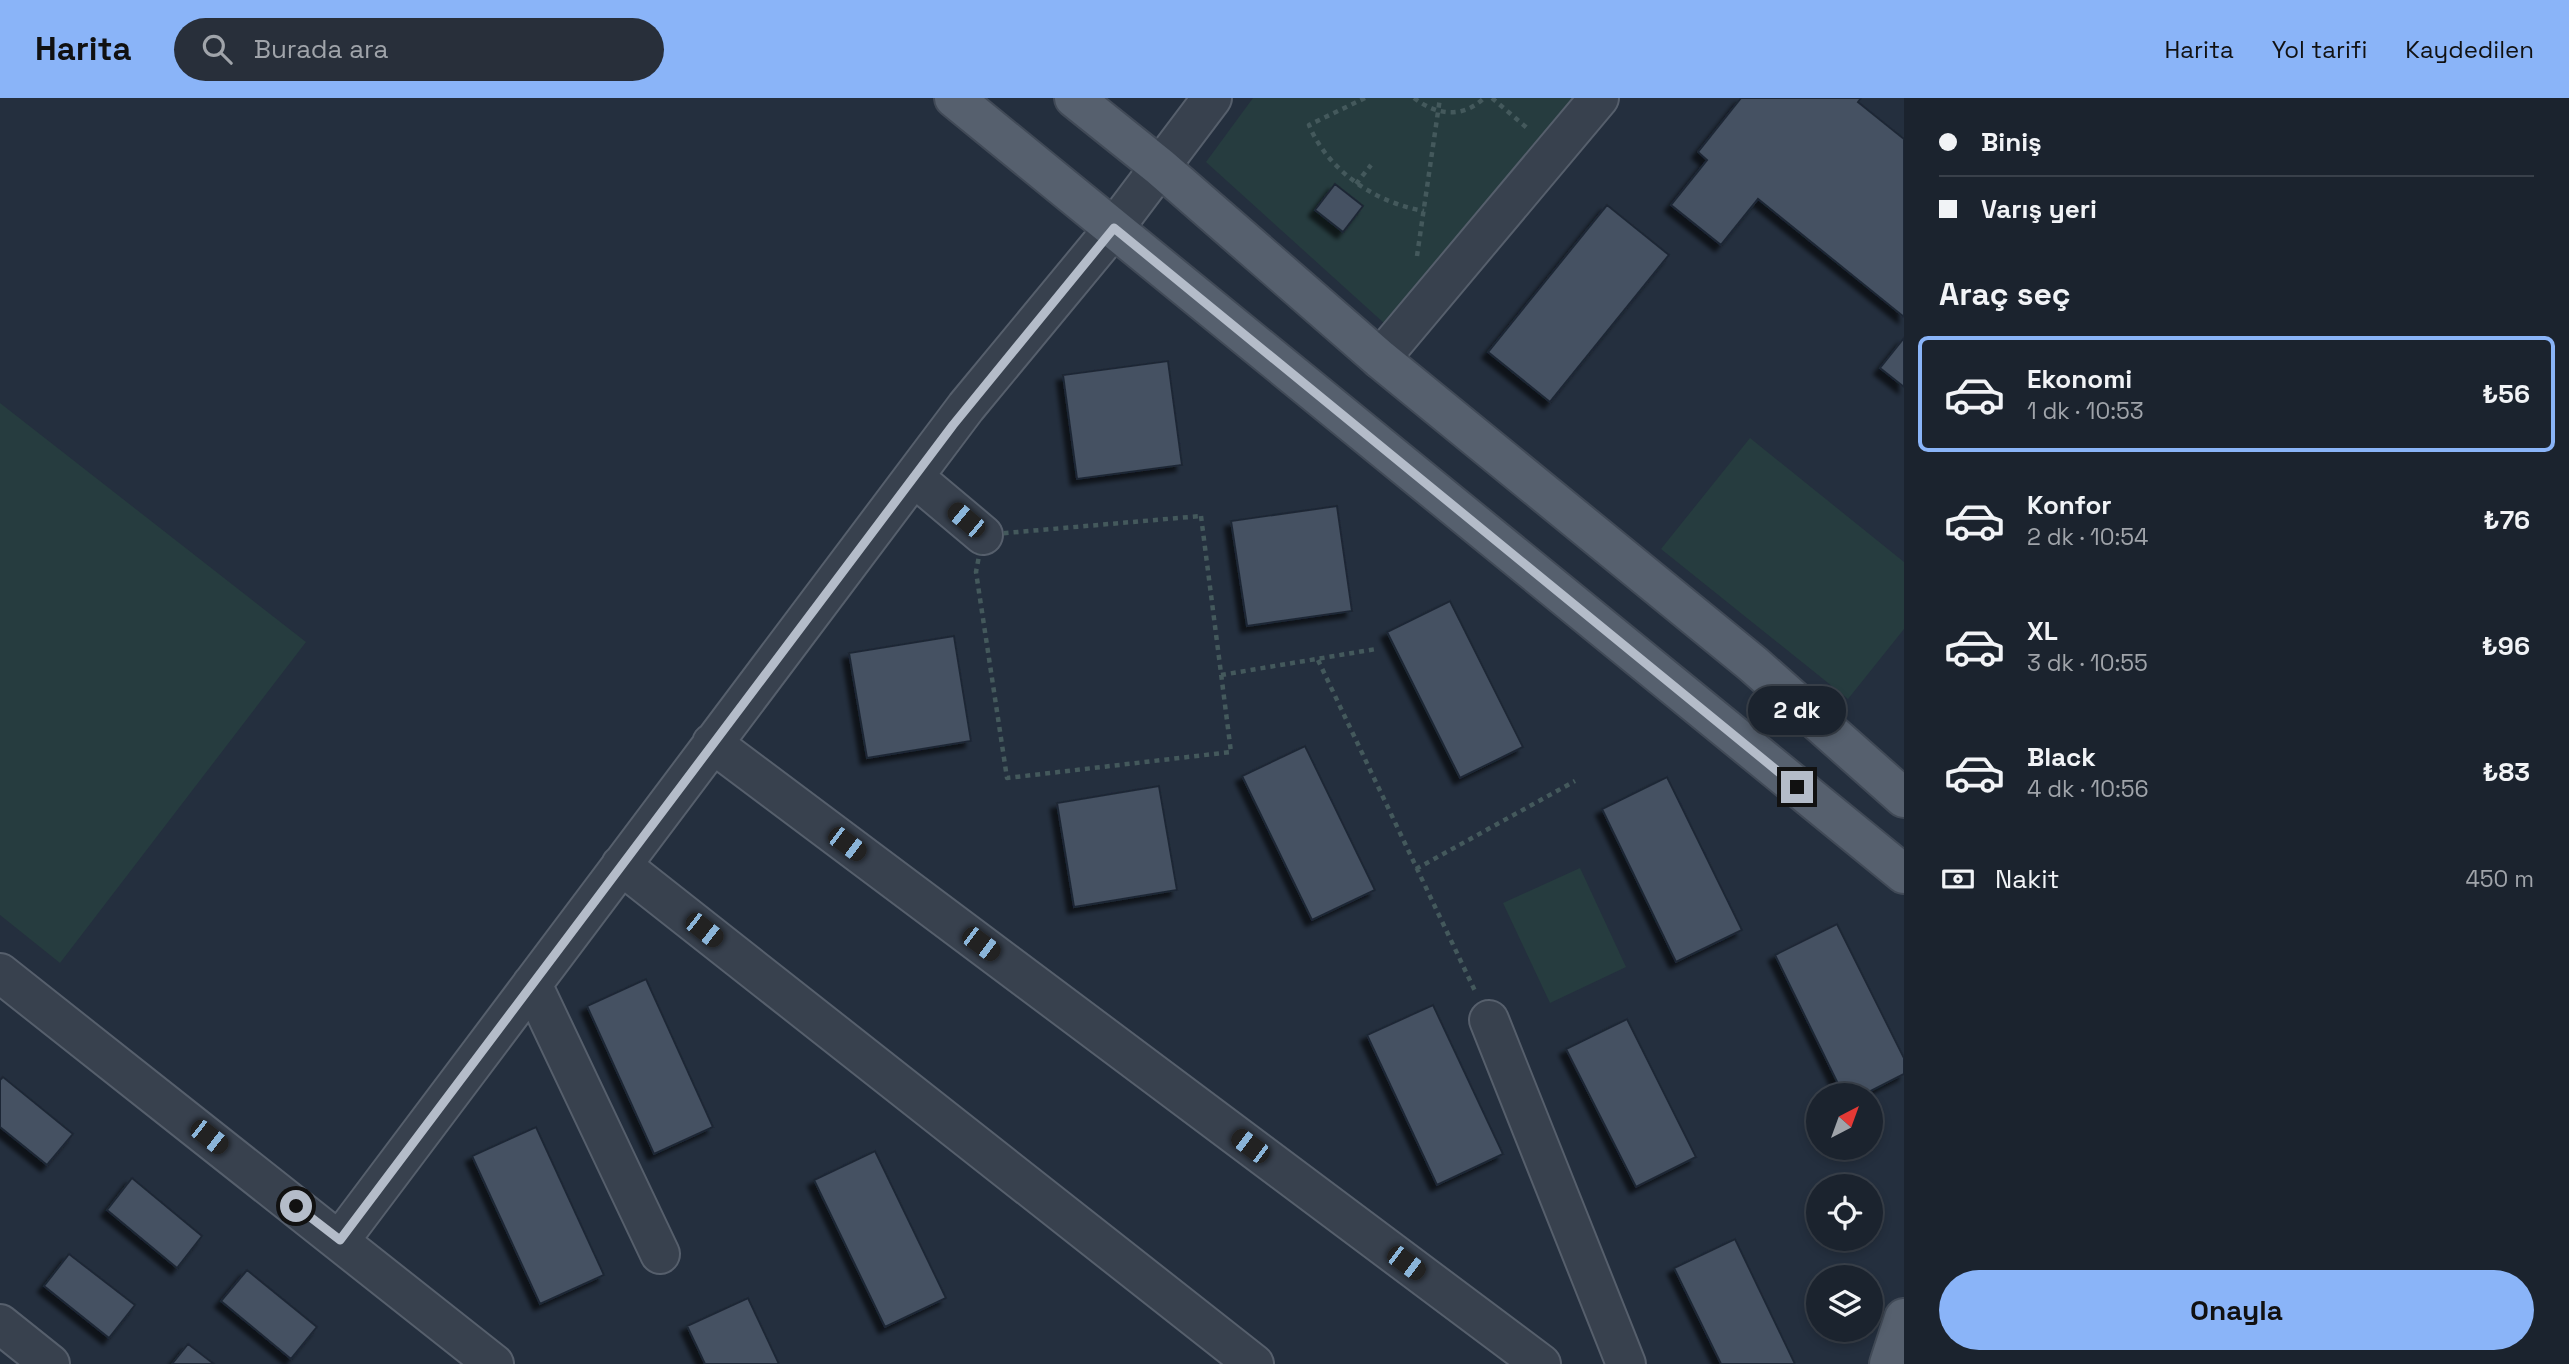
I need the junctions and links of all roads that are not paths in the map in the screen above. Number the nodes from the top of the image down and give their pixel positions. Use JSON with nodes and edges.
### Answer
{"nodes":[{"id":1,"x":954,"y":98,"type":"edge"},
{"id":2,"x":1074,"y":98,"type":"edge"},
{"id":3,"x":1212,"y":98,"type":"edge"},
{"id":4,"x":1599,"y":98,"type":"edge"},
{"id":5,"x":1160,"y":167,"type":"junction"},
{"id":6,"x":1114,"y":228,"type":"junction"},
{"id":7,"x":1380,"y":359,"type":"junction"},
{"id":8,"x":914,"y":477,"type":"junction"},
{"id":9,"x":983,"y":535,"type":"road end"},
{"id":10,"x":712,"y":743,"type":"junction"},
{"id":11,"x":1904,"y":798,"type":"edge"},
{"id":12,"x":621,"y":865,"type":"junction"},
{"id":13,"x":1904,"y":874,"type":"edge"},
{"id":14,"x":4,"y":984,"type":"edge"},
{"id":15,"x":532,"y":984,"type":"junction"},
{"id":16,"x":1489,"y":1020,"type":"road end"},
{"id":17,"x":340,"y":1240,"type":"junction"},
{"id":18,"x":660,"y":1254,"type":"dead end"},
{"id":19,"x":1904,"y":1318,"type":"edge"},
{"id":20,"x":0,"y":1324,"type":"edge"},
{"id":21,"x":50,"y":1364,"type":"edge"},
{"id":22,"x":494,"y":1364,"type":"edge"},
{"id":23,"x":1254,"y":1364,"type":"edge"},
{"id":24,"x":1541,"y":1364,"type":"edge"},
{"id":25,"x":1626,"y":1364,"type":"edge"},
{"id":26,"x":1889,"y":1364,"type":"edge"}],
"edges":[{"from":1,"to":6,"type":"main road"},
{"from":2,"to":5,"type":"main road"},
{"from":3,"to":5,"type":"street"},
{"from":4,"to":7,"type":"street"},
{"from":5,"to":6,"type":"street"},
{"from":5,"to":7,"type":"main road"},
{"from":6,"to":8,"type":"street"},
{"from":6,"to":13,"type":"main road"},
{"from":7,"to":11,"type":"main road"},
{"from":8,"to":9,"type":"street"},
{"from":8,"to":10,"type":"street"},
{"from":10,"to":12,"type":"street"},
{"from":10,"to":24,"type":"street"},
{"from":12,"to":15,"type":"street"},
{"from":12,"to":23,"type":"street"},
{"from":14,"to":17,"type":"street"},
{"from":15,"to":17,"type":"street"},
{"from":15,"to":18,"type":"street"},
{"from":16,"to":25,"type":"street"},
{"from":17,"to":22,"type":"street"},
{"from":19,"to":26,"type":"main road"},
{"from":20,"to":21,"type":"street"}]}
